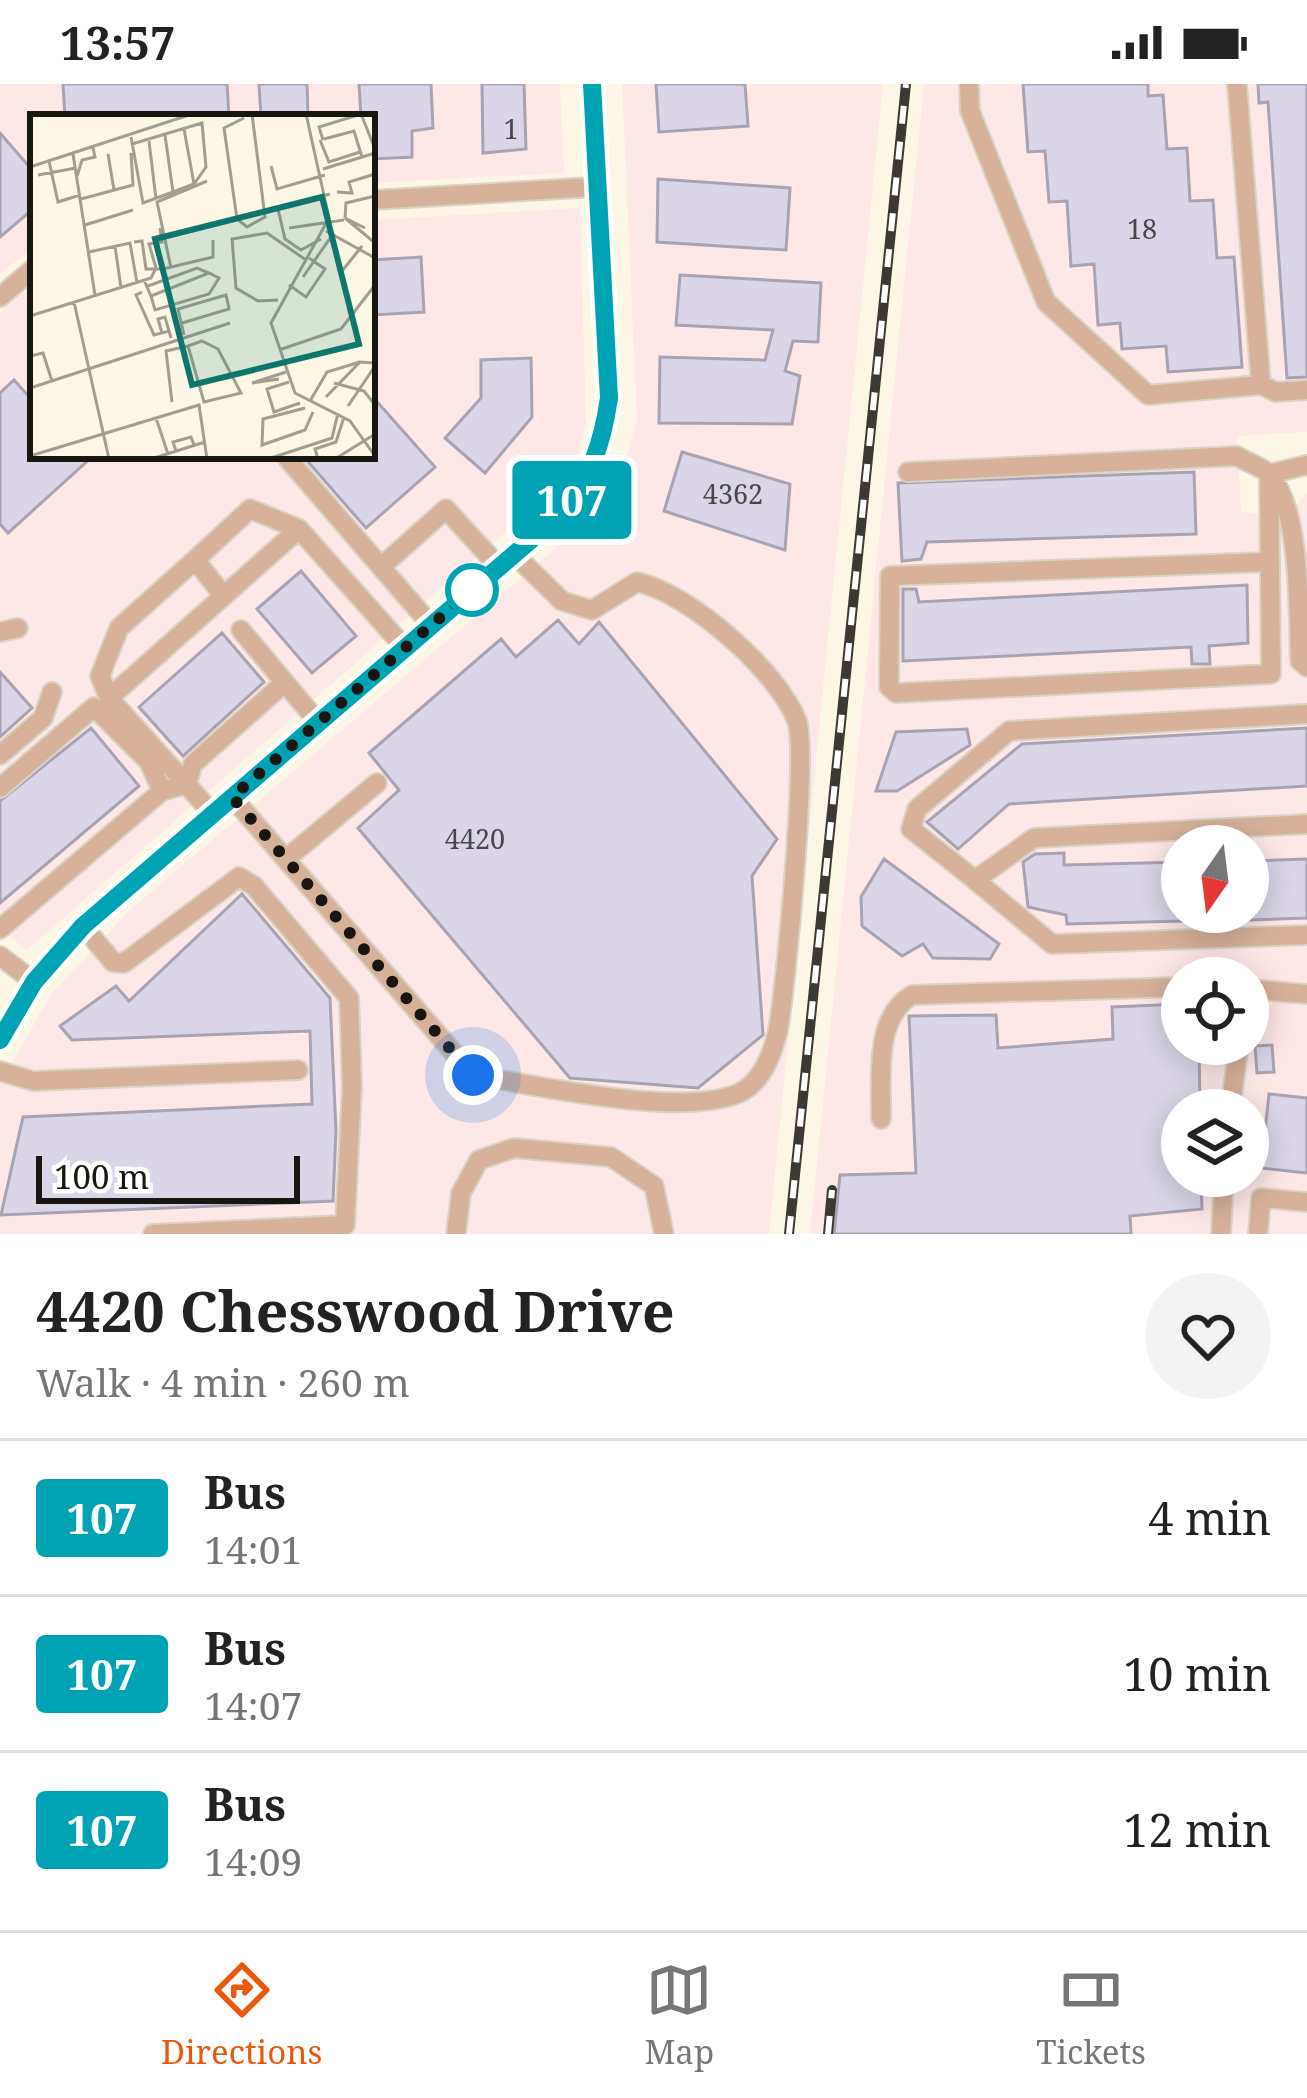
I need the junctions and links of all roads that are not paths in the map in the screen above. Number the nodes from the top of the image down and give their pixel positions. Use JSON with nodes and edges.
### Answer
{"nodes":[{"id":1,"x":592,"y":84,"type":"edge"},
{"id":2,"x":968,"y":84,"type":"edge"},
{"id":3,"x":1237,"y":84,"type":"edge"},
{"id":4,"x":595,"y":187,"type":"junction"},
{"id":5,"x":375,"y":200,"type":"edge"},
{"id":6,"x":30,"y":272,"type":"edge"},
{"id":7,"x":0,"y":297,"type":"edge"},
{"id":8,"x":1261,"y":385,"type":"junction"},
{"id":9,"x":1307,"y":391,"type":"edge"},
{"id":10,"x":288,"y":459,"type":"dead end"},
{"id":11,"x":1307,"y":465,"type":"edge"},
{"id":12,"x":908,"y":472,"type":"dead end"},
{"id":13,"x":1269,"y":474,"type":"junction"},
{"id":14,"x":299,"y":529,"type":"junction"},
{"id":15,"x":195,"y":560,"type":"junction"},
{"id":16,"x":507,"y":560,"type":"junction"},
{"id":17,"x":1267,"y":562,"type":"junction"},
{"id":18,"x":381,"y":567,"type":"junction"},
{"id":19,"x":224,"y":596,"type":"junction"},
{"id":20,"x":431,"y":625,"type":"junction"},
{"id":21,"x":241,"y":630,"type":"dead end"},
{"id":22,"x":405,"y":648,"type":"junction"},
{"id":23,"x":1307,"y":667,"type":"edge"},
{"id":24,"x":284,"y":683,"type":"junction"},
{"id":25,"x":52,"y":692,"type":"dead end"},
{"id":26,"x":110,"y":698,"type":"junction"},
{"id":27,"x":1307,"y":714,"type":"edge"},
{"id":28,"x":318,"y":722,"type":"junction"},
{"id":29,"x":0,"y":755,"type":"edge"},
{"id":30,"x":377,"y":783,"type":"dead end"},
{"id":31,"x":187,"y":784,"type":"junction"},
{"id":32,"x":0,"y":788,"type":"edge"},
{"id":33,"x":162,"y":791,"type":"junction"},
{"id":34,"x":232,"y":797,"type":"junction"},
{"id":35,"x":213,"y":814,"type":"junction"},
{"id":36,"x":1307,"y":824,"type":"edge"},
{"id":37,"x":286,"y":859,"type":"junction"},
{"id":38,"x":975,"y":880,"type":"junction"},
{"id":39,"x":83,"y":926,"type":"junction"},
{"id":40,"x":0,"y":929,"type":"edge"},
{"id":41,"x":1307,"y":935,"type":"edge"},
{"id":42,"x":0,"y":956,"type":"edge"},
{"id":43,"x":34,"y":982,"type":"junction"},
{"id":44,"x":1161,"y":988,"type":"edge"},
{"id":45,"x":1269,"y":992,"type":"edge"},
{"id":46,"x":1307,"y":994,"type":"edge"},
{"id":47,"x":0,"y":1040,"type":"edge"},
{"id":48,"x":298,"y":1070,"type":"dead end"},
{"id":49,"x":0,"y":1071,"type":"edge"},
{"id":50,"x":881,"y":1119,"type":"dead end"},
{"id":51,"x":1223,"y":1197,"type":"edge"},
{"id":52,"x":1307,"y":1202,"type":"edge"},
{"id":53,"x":344,"y":1229,"type":"edge"},
{"id":54,"x":153,"y":1234,"type":"edge"},
{"id":55,"x":456,"y":1234,"type":"edge"},
{"id":56,"x":664,"y":1234,"type":"edge"},
{"id":57,"x":1222,"y":1234,"type":"edge"},
{"id":58,"x":1258,"y":1234,"type":"edge"}],
"edges":[{"from":1,"to":4,"type":"street"},
{"from":2,"to":8,"type":"street"},
{"from":3,"to":8,"type":"street"},
{"from":4,"to":5,"type":"street"},
{"from":4,"to":16,"type":"street"},
{"from":6,"to":7,"type":"street"},
{"from":8,"to":9,"type":"street"},
{"from":10,"to":18,"type":"street"},
{"from":11,"to":13,"type":"street"},
{"from":12,"to":13,"type":"street"},
{"from":13,"to":17,"type":"street"},
{"from":13,"to":23,"type":"street"},
{"from":14,"to":15,"type":"street"},
{"from":14,"to":19,"type":"street"},
{"from":14,"to":22,"type":"street"},
{"from":15,"to":19,"type":"street"},
{"from":15,"to":26,"type":"street"},
{"from":16,"to":18,"type":"street"},
{"from":16,"to":20,"type":"street"},
{"from":16,"to":37,"type":"street"},
{"from":17,"to":17,"type":"street"},
{"from":18,"to":20,"type":"street"},
{"from":19,"to":26,"type":"street"},
{"from":20,"to":22,"type":"street"},
{"from":21,"to":24,"type":"street"},
{"from":22,"to":28,"type":"street"},
{"from":24,"to":28,"type":"street"},
{"from":24,"to":31,"type":"street"},
{"from":25,"to":29,"type":"street"},
{"from":26,"to":31,"type":"street"},
{"from":27,"to":38,"type":"street"},
{"from":28,"to":34,"type":"street"},
{"from":30,"to":37,"type":"street"},
{"from":31,"to":33,"type":"street"},
{"from":31,"to":35,"type":"street"},
{"from":32,"to":33,"type":"street"},
{"from":33,"to":40,"type":"street"},
{"from":34,"to":35,"type":"street"},
{"from":34,"to":37,"type":"street"},
{"from":35,"to":39,"type":"street"},
{"from":36,"to":38,"type":"street"},
{"from":38,"to":41,"type":"street"},
{"from":39,"to":43,"type":"street"},
{"from":39,"to":53,"type":"street"},
{"from":42,"to":43,"type":"street"},
{"from":43,"to":47,"type":"street"},
{"from":44,"to":50,"type":"street"},
{"from":45,"to":46,"type":"street"},
{"from":48,"to":49,"type":"street"},
{"from":51,"to":57,"type":"street"},
{"from":52,"to":58,"type":"street"},
{"from":53,"to":54,"type":"street"},
{"from":55,"to":56,"type":"street"}]}
